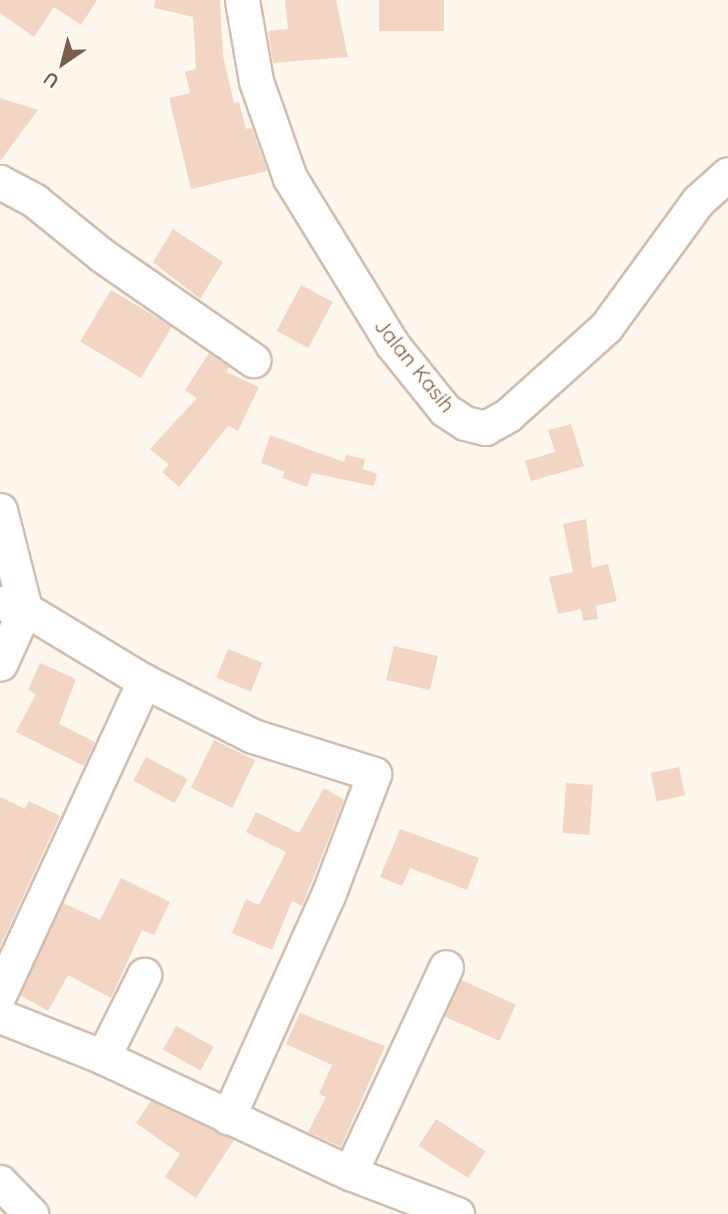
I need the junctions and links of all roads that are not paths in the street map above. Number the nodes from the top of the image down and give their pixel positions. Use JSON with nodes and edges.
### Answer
{"nodes":[{"id":1,"x":242,"y":0,"type":"edge"},
{"id":2,"x":728,"y":174,"type":"edge"},
{"id":3,"x":0,"y":183,"type":"edge"},
{"id":4,"x":253,"y":360,"type":"dead end"},
{"id":5,"x":0,"y":510,"type":"edge"},
{"id":6,"x":13,"y":606,"type":"edge"},
{"id":7,"x":0,"y":664,"type":"edge"},
{"id":8,"x":144,"y":681,"type":"junction"},
{"id":9,"x":446,"y":967,"type":"dead end"},
{"id":10,"x":144,"y":975,"type":"dead end"},
{"id":11,"x":0,"y":993,"type":"edge"},
{"id":12,"x":0,"y":1016,"type":"edge"},
{"id":13,"x":103,"y":1057,"type":"junction"},
{"id":14,"x":228,"y":1118,"type":"junction"},
{"id":15,"x":350,"y":1173,"type":"junction"},
{"id":16,"x":0,"y":1182,"type":"edge"},
{"id":17,"x":31,"y":1214,"type":"edge"},
{"id":18,"x":457,"y":1214,"type":"edge"}],
"edges":[{"from":1,"to":2,"type":"street","name":"Jalan Kasih"},
{"from":3,"to":4,"type":"street"},
{"from":5,"to":6,"type":"street"},
{"from":6,"to":7,"type":"street"},
{"from":6,"to":8,"type":"street"},
{"from":8,"to":11,"type":"street"},
{"from":8,"to":14,"type":"street"},
{"from":9,"to":15,"type":"street"},
{"from":10,"to":13,"type":"street"},
{"from":12,"to":13,"type":"street"},
{"from":13,"to":14,"type":"street"},
{"from":14,"to":15,"type":"street"},
{"from":15,"to":18,"type":"street"},
{"from":16,"to":17,"type":"street"}]}
